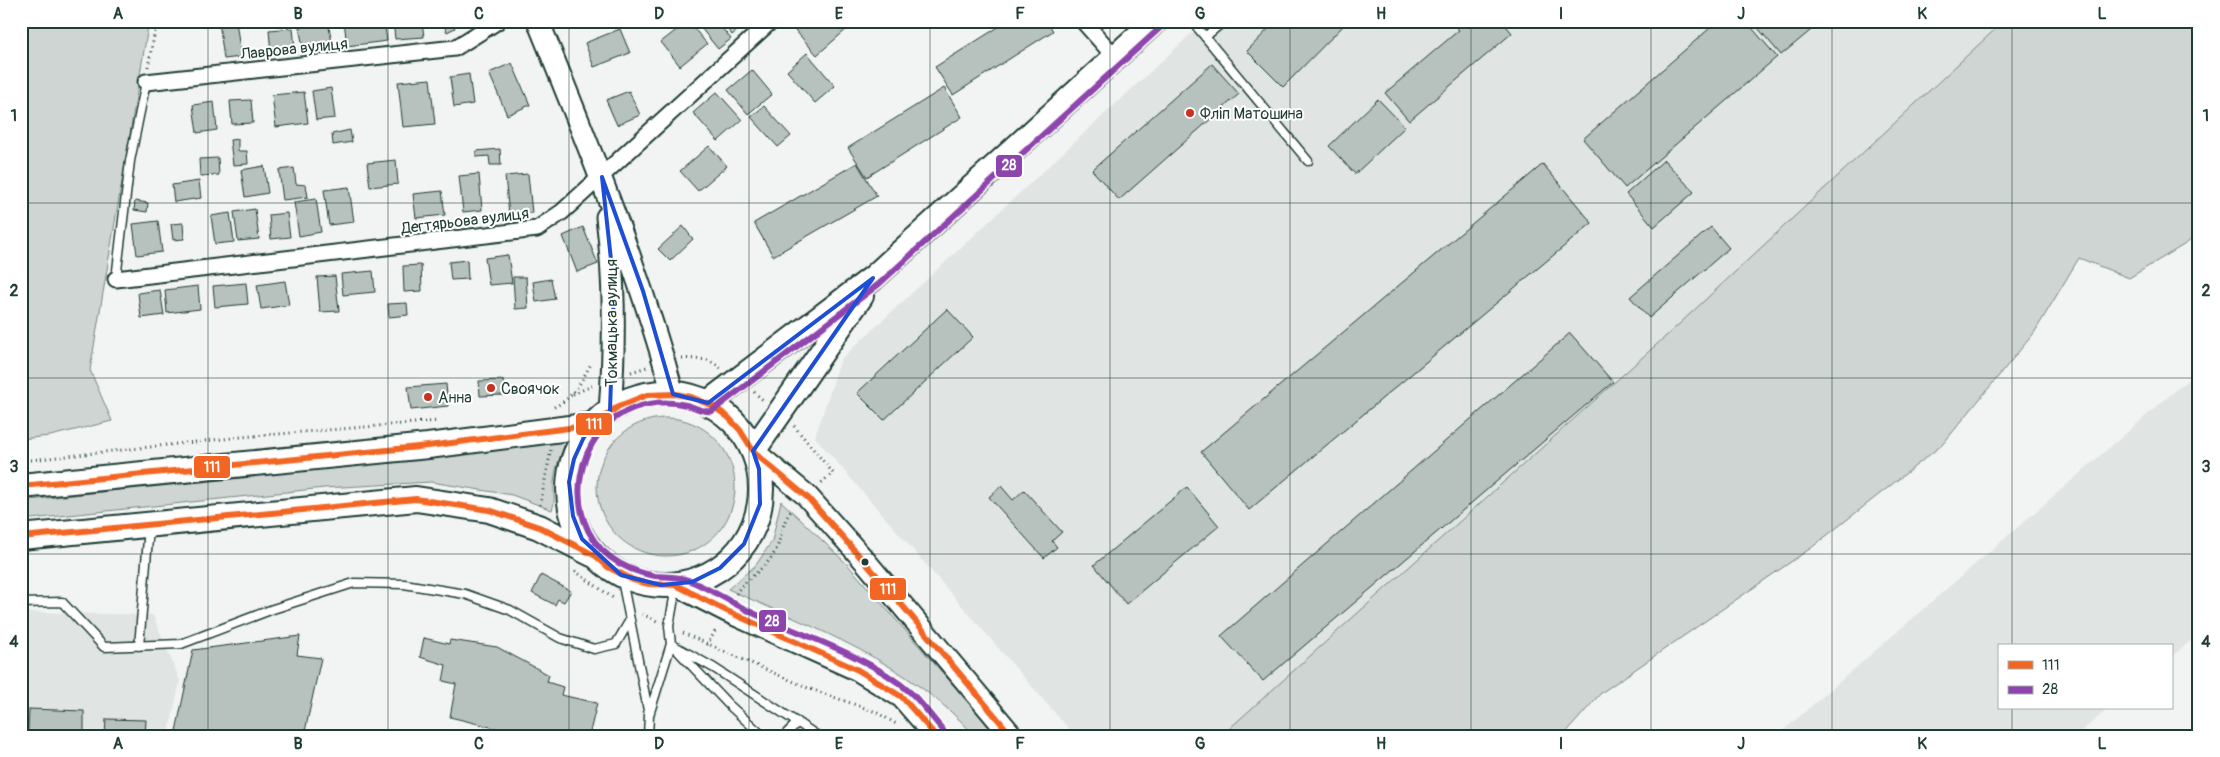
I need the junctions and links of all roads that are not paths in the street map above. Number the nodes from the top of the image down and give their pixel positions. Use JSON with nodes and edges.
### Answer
{"nodes":[{"id":1,"x":498,"y":21,"type":"edge"},
{"id":2,"x":538,"y":21,"type":"edge"},
{"id":3,"x":771,"y":21,"type":"edge"},
{"id":4,"x":1083,"y":21,"type":"edge"},
{"id":5,"x":1155,"y":21,"type":"edge"},
{"id":6,"x":1192,"y":21,"type":"edge"},
{"id":7,"x":1224,"y":21,"type":"edge"},
{"id":8,"x":1205,"y":37,"type":"junction"},
{"id":9,"x":1115,"y":57,"type":"junction"},
{"id":10,"x":146,"y":82,"type":"joint"},
{"id":11,"x":1308,"y":161,"type":"dead end"},
{"id":12,"x":602,"y":177,"type":"junction"},
{"id":13,"x":873,"y":278,"type":"junction"},
{"id":14,"x":116,"y":279,"type":"joint"},
{"id":15,"x":673,"y":394,"type":"junction"},
{"id":16,"x":708,"y":403,"type":"junction"},
{"id":17,"x":602,"y":418,"type":"junction"},
{"id":18,"x":753,"y":451,"type":"junction"},
{"id":19,"x":21,"y":486,"type":"edge"},
{"id":20,"x":149,"y":525,"type":"junction"},
{"id":21,"x":21,"y":537,"type":"edge"},
{"id":22,"x":596,"y":556,"type":"junction"},
{"id":23,"x":621,"y":574,"type":"junction"},
{"id":24,"x":676,"y":585,"type":"junction"},
{"id":25,"x":21,"y":603,"type":"edge"},
{"id":26,"x":630,"y":620,"type":"junction"},
{"id":27,"x":671,"y":644,"type":"junction"},
{"id":28,"x":138,"y":646,"type":"junction"},
{"id":29,"x":649,"y":715,"type":"junction"},
{"id":30,"x":798,"y":722,"type":"junction"},
{"id":31,"x":648,"y":736,"type":"edge"},
{"id":32,"x":763,"y":736,"type":"edge"},
{"id":33,"x":784,"y":736,"type":"edge"},
{"id":34,"x":818,"y":736,"type":"edge"},
{"id":35,"x":936,"y":736,"type":"edge"},
{"id":36,"x":1012,"y":736,"type":"edge"}],
"edges":[{"from":1,"to":10,"type":"street","name":"Лаврова вулиця"},
{"from":2,"to":12,"type":"main road","name":"Токмацька вулиця"},
{"from":3,"to":12,"type":"street","name":"Дегтярьова вулиця"},
{"from":4,"to":9,"type":"street"},
{"from":5,"to":9,"type":"main road"},
{"from":6,"to":8,"type":"lane"},
{"from":7,"to":8,"type":"lane"},
{"from":8,"to":11,"type":"lane"},
{"from":9,"to":13,"type":"main road"},
{"from":10,"to":14,"type":"lane"},
{"from":12,"to":14,"type":"street","name":"Дегтярьова вулиця"},
{"from":12,"to":15,"type":"main road","name":"Токмацька вулиця"},
{"from":12,"to":17,"type":"main road","name":"Токмацька вулиця"},
{"from":13,"to":16,"type":"main road"},
{"from":13,"to":18,"type":"main road"},
{"from":15,"to":16,"type":"main road"},
{"from":15,"to":17,"type":"main road"},
{"from":16,"to":18,"type":"main road"},
{"from":17,"to":19,"type":"main road"},
{"from":17,"to":22,"type":"main road"},
{"from":18,"to":24,"type":"main road"},
{"from":18,"to":36,"type":"main road"},
{"from":20,"to":21,"type":"main road"},
{"from":20,"to":22,"type":"main road"},
{"from":20,"to":28,"type":"lane"},
{"from":22,"to":23,"type":"main road"},
{"from":23,"to":24,"type":"main road"},
{"from":23,"to":26,"type":"lane"},
{"from":24,"to":27,"type":"lane"},
{"from":24,"to":35,"type":"main road"},
{"from":25,"to":28,"type":"lane"},
{"from":26,"to":28,"type":"lane"},
{"from":26,"to":29,"type":"lane"},
{"from":27,"to":29,"type":"lane"},
{"from":27,"to":30,"type":"lane"},
{"from":27,"to":32,"type":"lane"},
{"from":29,"to":31,"type":"lane"},
{"from":30,"to":33,"type":"lane"},
{"from":30,"to":34,"type":"lane"}]}
